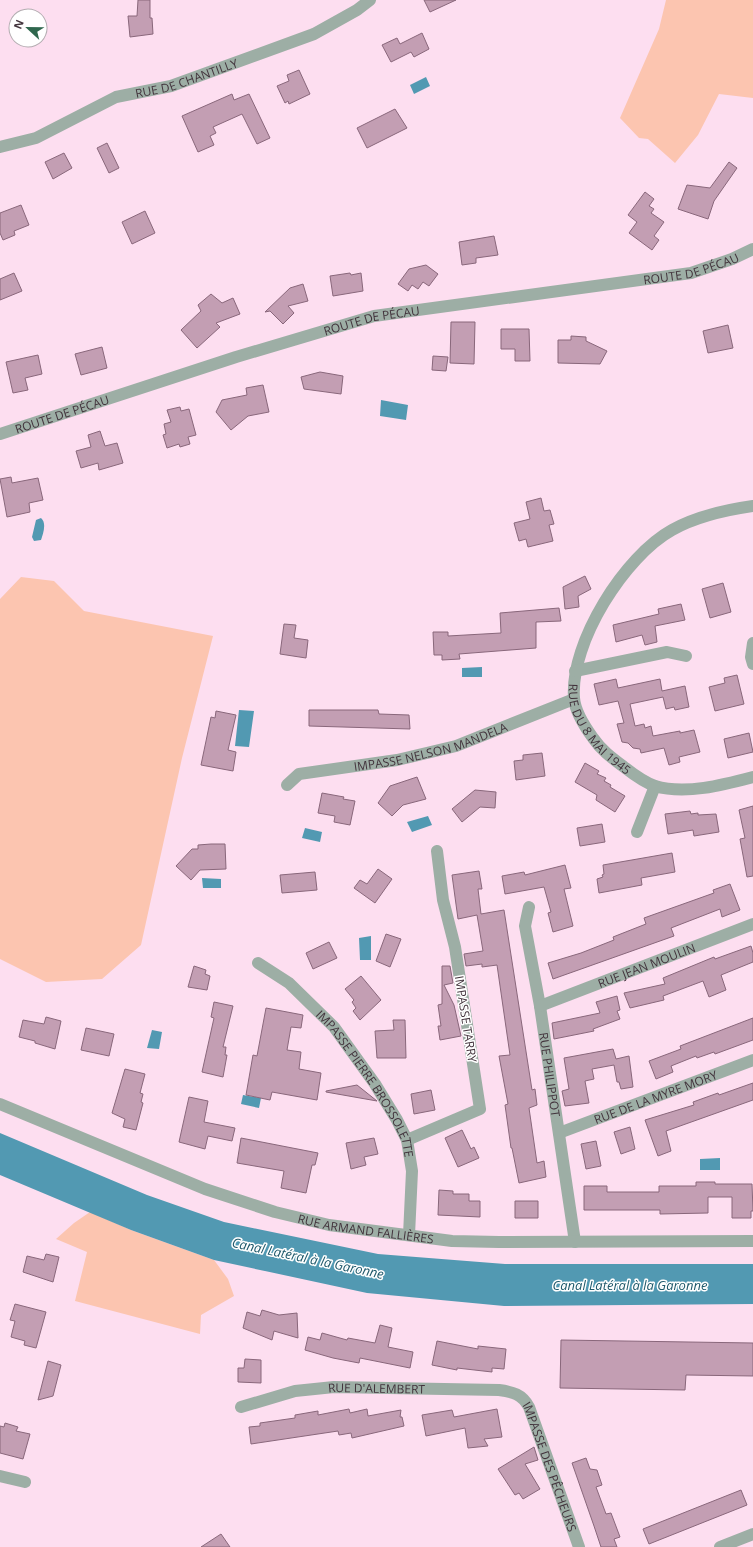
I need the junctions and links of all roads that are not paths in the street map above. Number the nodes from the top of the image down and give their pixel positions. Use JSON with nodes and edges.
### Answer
{"nodes":[{"id":1,"x":370,"y":0,"type":"edge"},
{"id":2,"x":0,"y":147,"type":"edge"},
{"id":3,"x":753,"y":249,"type":"edge"},
{"id":4,"x":0,"y":434,"type":"edge"},
{"id":5,"x":753,"y":506,"type":"edge"},
{"id":6,"x":753,"y":643,"type":"edge"},
{"id":7,"x":686,"y":656,"type":"dead end"},
{"id":8,"x":753,"y":664,"type":"edge"},
{"id":9,"x":575,"y":672,"type":"junction"},
{"id":10,"x":574,"y":699,"type":"junction"},
{"id":11,"x":753,"y":777,"type":"edge"},
{"id":12,"x":287,"y":785,"type":"dead end"},
{"id":13,"x":655,"y":786,"type":"junction"},
{"id":14,"x":637,"y":832,"type":"dead end"},
{"id":15,"x":437,"y":851,"type":"dead end"},
{"id":16,"x":529,"y":907,"type":"dead end"},
{"id":17,"x":753,"y":924,"type":"edge"},
{"id":18,"x":258,"y":963,"type":"dead end"},
{"id":19,"x":540,"y":1006,"type":"junction"},
{"id":20,"x":753,"y":1060,"type":"edge"},
{"id":21,"x":0,"y":1104,"type":"edge"},
{"id":22,"x":559,"y":1133,"type":"junction"},
{"id":23,"x":407,"y":1140,"type":"junction"},
{"id":24,"x":409,"y":1235,"type":"junction"},
{"id":25,"x":753,"y":1241,"type":"edge"},
{"id":26,"x":575,"y":1242,"type":"junction"},
{"id":27,"x":513,"y":1392,"type":"joint"},
{"id":28,"x":241,"y":1407,"type":"dead end"},
{"id":29,"x":0,"y":1476,"type":"edge"},
{"id":30,"x":25,"y":1482,"type":"dead end"},
{"id":31,"x":753,"y":1534,"type":"edge"},
{"id":32,"x":579,"y":1547,"type":"edge"},
{"id":33,"x":720,"y":1547,"type":"edge"}],
"edges":[{"from":1,"to":2,"type":"street","name":"RUE DE CHANTILLY"},
{"from":3,"to":4,"type":"street","name":"ROUTE DE PÉCAU"},
{"from":5,"to":9,"type":"street","name":"RUE DU 8 MAI 1945"},
{"from":6,"to":8,"type":"street"},
{"from":7,"to":9,"type":"street"},
{"from":9,"to":10,"type":"street","name":"RUE DU 8 MAI 1945"},
{"from":10,"to":12,"type":"street","name":"IMPASSE NELSON MANDELA"},
{"from":10,"to":13,"type":"street","name":"RUE DU 8 MAI 1945"},
{"from":11,"to":13,"type":"street","name":"RUE DU 8 MAI 1945"},
{"from":13,"to":14,"type":"street"},
{"from":15,"to":23,"type":"street","name":"IMPASSE TARRY"},
{"from":16,"to":19,"type":"street","name":"RUE PHILIPPOT"},
{"from":17,"to":19,"type":"street","name":"RUE JEAN MOULIN"},
{"from":18,"to":23,"type":"street","name":"IMPASSE PIERRE BROSSOLETTE"},
{"from":19,"to":22,"type":"street","name":"RUE PHILIPPOT"},
{"from":20,"to":22,"type":"street","name":"RUE DE LA MYRE MORY"},
{"from":21,"to":24,"type":"street","name":"RUE ARMAND FALLIÈRES"},
{"from":22,"to":26,"type":"street","name":"RUE PHILIPPOT"},
{"from":23,"to":24,"type":"street","name":"IMPASSE PIERRE BROSSOLETTE"},
{"from":24,"to":26,"type":"street","name":"RUE ARMAND FALLIÈRES"},
{"from":25,"to":26,"type":"street","name":"RUE ARMAND FALLIÈRES"},
{"from":27,"to":28,"type":"street","name":"RUE D'ALEMBERT"},
{"from":27,"to":32,"type":"street","name":"IMPASSE DES PÊCHEURS"},
{"from":29,"to":30,"type":"street"},
{"from":31,"to":33,"type":"street"}]}
